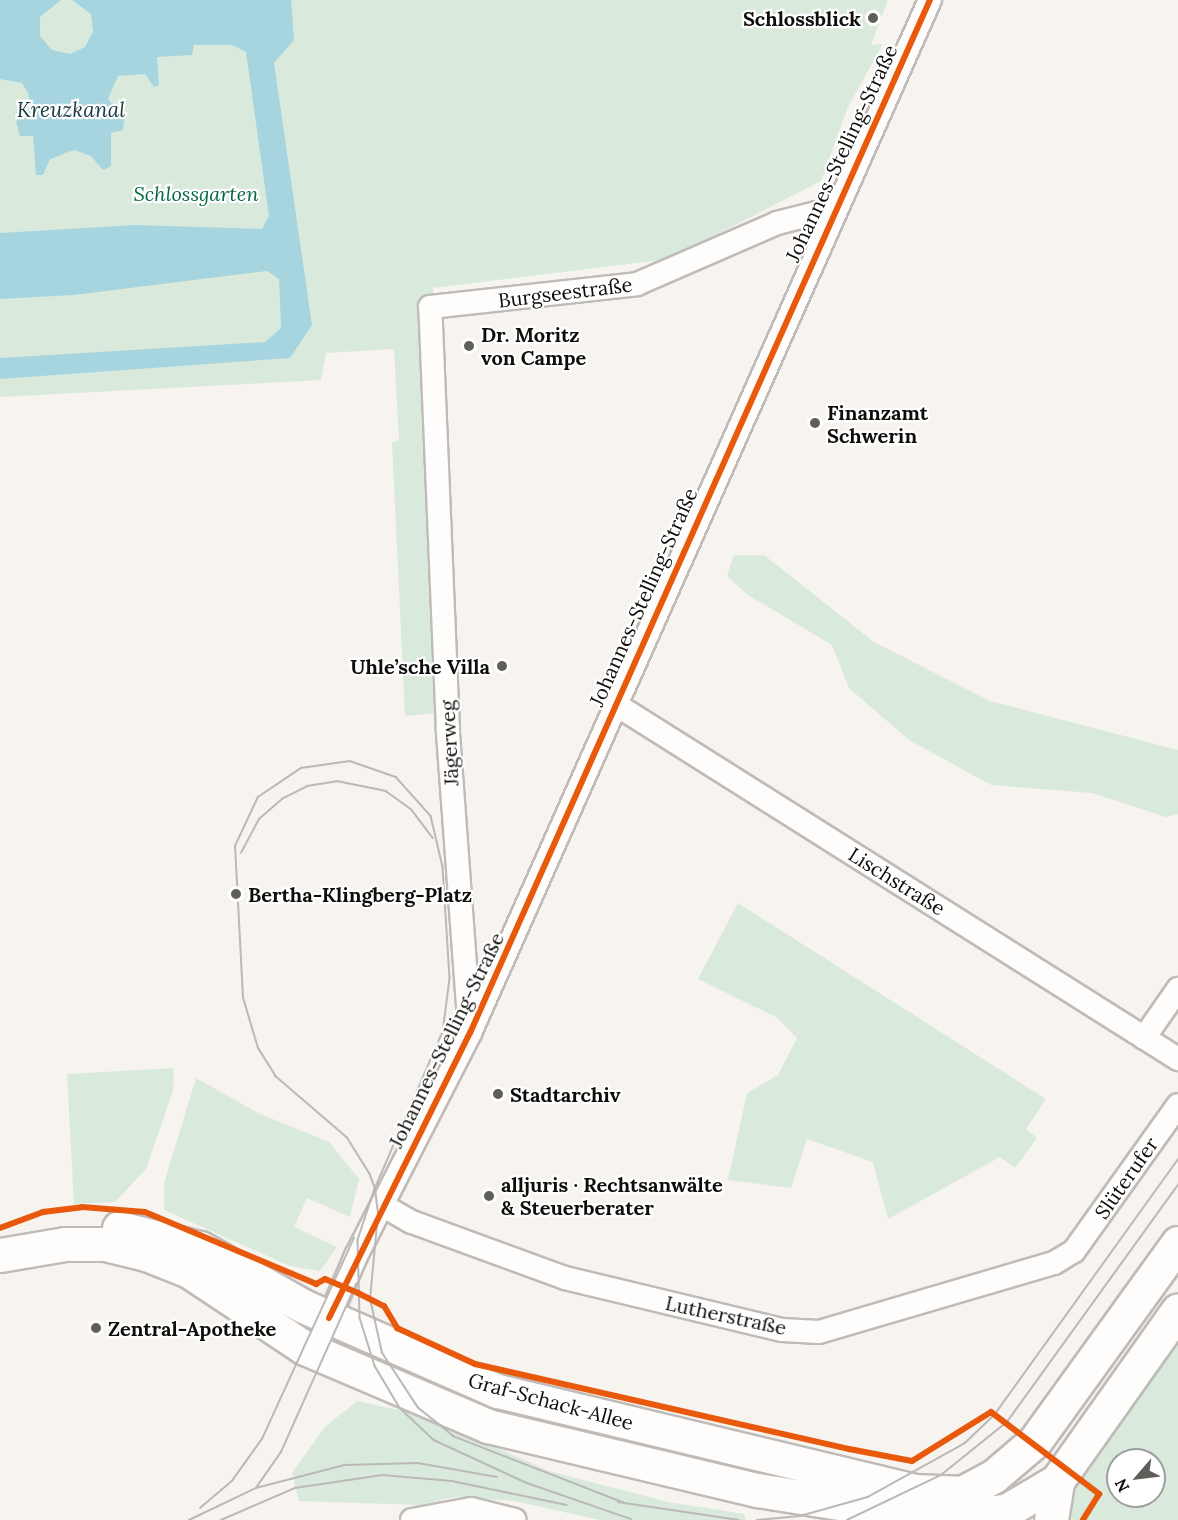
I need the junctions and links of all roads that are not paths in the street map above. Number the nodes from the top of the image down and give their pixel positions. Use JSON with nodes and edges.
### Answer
{"nodes":[{"id":1,"x":930,"y":0,"type":"edge"},
{"id":2,"x":829,"y":217,"type":"junction"},
{"id":3,"x":430,"y":307,"type":"joint"},
{"id":4,"x":615,"y":704,"type":"junction"},
{"id":5,"x":1178,"y":989,"type":"edge"},
{"id":6,"x":470,"y":1033,"type":"junction"},
{"id":7,"x":1144,"y":1038,"type":"junction"},
{"id":8,"x":1178,"y":1059,"type":"edge"},
{"id":9,"x":1178,"y":1105,"type":"edge"},
{"id":10,"x":382,"y":1205,"type":"junction"},
{"id":11,"x":1178,"y":1243,"type":"edge"},
{"id":12,"x":0,"y":1246,"type":"edge"},
{"id":13,"x":1074,"y":1251,"type":"joint"},
{"id":14,"x":0,"y":1255,"type":"edge"},
{"id":15,"x":1178,"y":1310,"type":"edge"},
{"id":16,"x":329,"y":1318,"type":"junction"},
{"id":17,"x":315,"y":1352,"type":"junction"},
{"id":18,"x":1035,"y":1441,"type":"junction"},
{"id":19,"x":1056,"y":1481,"type":"junction"},
{"id":20,"x":756,"y":1490,"type":"junction"},
{"id":21,"x":933,"y":1509,"type":"edge"},
{"id":22,"x":1004,"y":1516,"type":"edge"},
{"id":23,"x":412,"y":1520,"type":"edge"},
{"id":24,"x":514,"y":1520,"type":"edge"},
{"id":25,"x":834,"y":1520,"type":"edge"},
{"id":26,"x":1052,"y":1520,"type":"edge"}],
"edges":[{"from":1,"to":2,"type":"street","name":"Johannes-Stelling-Straße"},
{"from":2,"to":3,"type":"street","name":"Burgseestraße"},
{"from":2,"to":4,"type":"street","name":"Johannes-Stelling-Straße"},
{"from":3,"to":6,"type":"street","name":"Jägerweg"},
{"from":4,"to":6,"type":"street","name":"Johannes-Stelling-Straße"},
{"from":4,"to":7,"type":"street","name":"Lischstraße"},
{"from":5,"to":7,"type":"street"},
{"from":6,"to":10,"type":"street","name":"Johannes-Stelling-Straße"},
{"from":7,"to":8,"type":"street","name":"Lischstraße"},
{"from":9,"to":13,"type":"street","name":"Slüterufer"},
{"from":10,"to":13,"type":"street","name":"Lutherstraße"},
{"from":10,"to":16,"type":"street","name":"Johannes-Stelling-Straße"},
{"from":11,"to":18,"type":"street"},
{"from":12,"to":16,"type":"street","name":"Graf-Schack-Allee"},
{"from":14,"to":17,"type":"street","name":"Graf-Schack-Allee"},
{"from":15,"to":19,"type":"street"},
{"from":16,"to":17,"type":"street","name":"Johannes-Stelling-Straße"},
{"from":16,"to":21,"type":"street","name":"Graf-Schack-Allee"},
{"from":17,"to":20,"type":"street","name":"Graf-Schack-Allee"},
{"from":18,"to":21,"type":"street"},
{"from":18,"to":22,"type":"street"},
{"from":19,"to":22,"type":"street","name":"Graf-Schack-Allee"},
{"from":19,"to":26,"type":"street"},
{"from":20,"to":21,"type":"street","name":"Graf-Schack-Allee"},
{"from":20,"to":25,"type":"street","name":"Graf-Schack-Allee"},
{"from":21,"to":22,"type":"street","name":"Graf-Schack-Allee"},
{"from":23,"to":24,"type":"street"}]}
